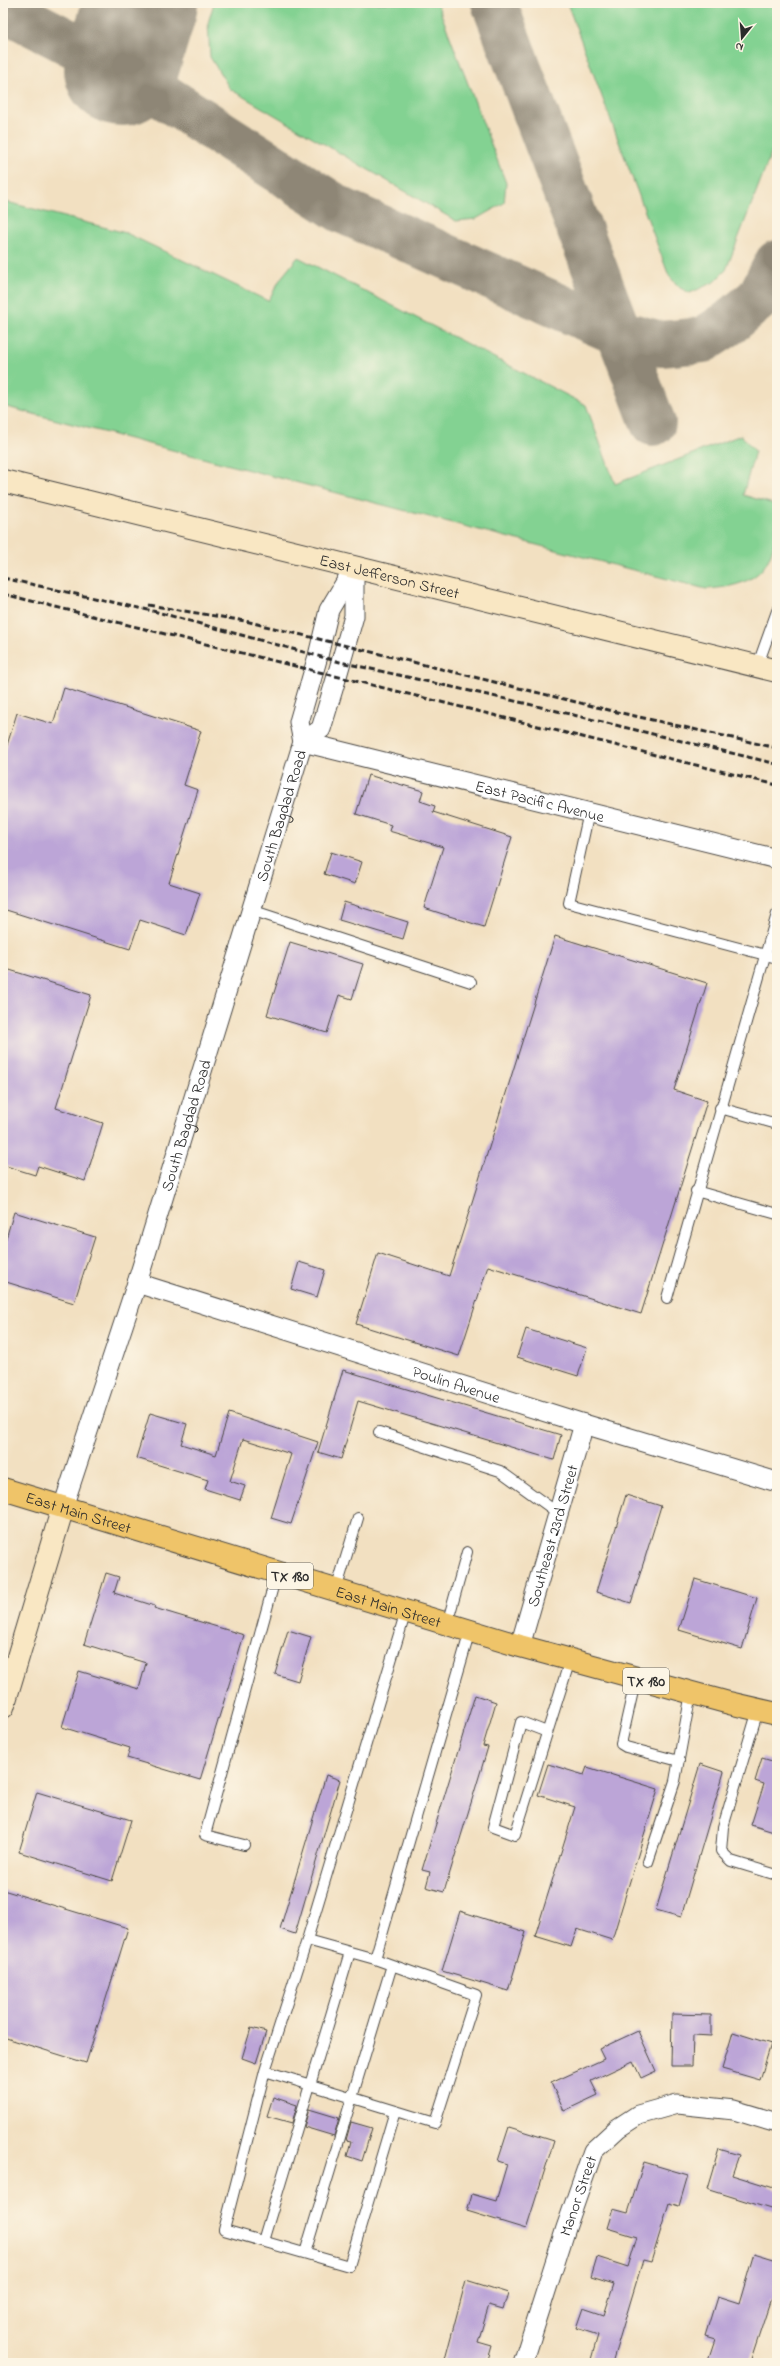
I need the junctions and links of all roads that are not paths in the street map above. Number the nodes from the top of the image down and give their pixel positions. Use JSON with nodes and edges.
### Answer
{"nodes":[{"id":1,"x":3,"y":481,"type":"edge"},
{"id":2,"x":354,"y":568,"type":"junction"},
{"id":3,"x":777,"y":611,"type":"edge"},
{"id":4,"x":767,"y":669,"type":"edge"},
{"id":5,"x":303,"y":742,"type":"junction"},
{"id":6,"x":589,"y":812,"type":"junction"},
{"id":7,"x":777,"y":859,"type":"edge"},
{"id":8,"x":252,"y":910,"type":"junction"},
{"id":9,"x":777,"y":914,"type":"edge"},
{"id":10,"x":765,"y":955,"type":"junction"},
{"id":11,"x":777,"y":958,"type":"edge"},
{"id":12,"x":471,"y":982,"type":"dead end"},
{"id":13,"x":720,"y":1108,"type":"junction"},
{"id":14,"x":777,"y":1124,"type":"edge"},
{"id":15,"x":696,"y":1191,"type":"junction"},
{"id":16,"x":777,"y":1214,"type":"edge"},
{"id":17,"x":137,"y":1283,"type":"junction"},
{"id":18,"x":667,"y":1298,"type":"dead end"},
{"id":19,"x":584,"y":1424,"type":"junction"},
{"id":20,"x":379,"y":1432,"type":"dead end"},
{"id":21,"x":776,"y":1478,"type":"edge"},
{"id":22,"x":3,"y":1489,"type":"edge"},
{"id":23,"x":63,"y":1507,"type":"junction"},
{"id":24,"x":558,"y":1512,"type":"junction"},
{"id":25,"x":358,"y":1518,"type":"dead end"},
{"id":26,"x":467,"y":1552,"type":"dead end"},
{"id":27,"x":277,"y":1572,"type":"junction"},
{"id":28,"x":336,"y":1590,"type":"junction"},
{"id":29,"x":406,"y":1611,"type":"junction"},
{"id":30,"x":447,"y":1624,"type":"junction"},
{"id":31,"x":470,"y":1631,"type":"junction"},
{"id":32,"x":520,"y":1646,"type":"junction"},
{"id":33,"x":570,"y":1660,"type":"junction"},
{"id":34,"x":636,"y":1678,"type":"junction"},
{"id":35,"x":691,"y":1693,"type":"junction"},
{"id":36,"x":3,"y":1707,"type":"edge"},
{"id":37,"x":768,"y":1712,"type":"edge"},
{"id":38,"x":547,"y":1732,"type":"junction"},
{"id":39,"x":679,"y":1761,"type":"junction"},
{"id":40,"x":244,"y":1845,"type":"dead end"},
{"id":41,"x":648,"y":1862,"type":"dead end"},
{"id":42,"x":777,"y":1874,"type":"edge"},
{"id":43,"x":307,"y":1940,"type":"junction"},
{"id":44,"x":350,"y":1952,"type":"junction"},
{"id":45,"x":375,"y":1959,"type":"junction"},
{"id":46,"x":392,"y":1965,"type":"junction"},
{"id":47,"x":264,"y":2071,"type":"junction"},
{"id":48,"x":310,"y":2085,"type":"junction"},
{"id":49,"x":352,"y":2098,"type":"junction"},
{"id":50,"x":395,"y":2112,"type":"junction"},
{"id":51,"x":777,"y":2123,"type":"edge"},
{"id":52,"x":263,"y":2242,"type":"junction"},
{"id":53,"x":305,"y":2253,"type":"junction"},
{"id":54,"x":523,"y":2363,"type":"edge"}],
"edges":[{"from":1,"to":2,"type":"main road","name":"East Jefferson Street"},
{"from":2,"to":4,"type":"main road","name":"East Jefferson Street"},
{"from":2,"to":5,"type":"street","name":"South Bagdad Road"},
{"from":2,"to":5,"type":"street","name":"South Bagdad Road"},
{"from":3,"to":4,"type":"lane"},
{"from":5,"to":6,"type":"street","name":"East Pacific Avenue"},
{"from":5,"to":8,"type":"street","name":"South Bagdad Road"},
{"from":6,"to":7,"type":"street","name":"East Pacific Avenue"},
{"from":6,"to":10,"type":"lane"},
{"from":8,"to":12,"type":"lane"},
{"from":8,"to":17,"type":"street","name":"South Bagdad Road"},
{"from":9,"to":10,"type":"lane"},
{"from":10,"to":11,"type":"lane"},
{"from":10,"to":13,"type":"lane"},
{"from":13,"to":14,"type":"lane"},
{"from":13,"to":15,"type":"lane"},
{"from":15,"to":16,"type":"lane"},
{"from":15,"to":18,"type":"lane"},
{"from":17,"to":19,"type":"street","name":"Poulin Avenue"},
{"from":17,"to":23,"type":"street","name":"South Bagdad Road"},
{"from":19,"to":21,"type":"street","name":"Poulin Avenue"},
{"from":19,"to":24,"type":"street","name":"Southeast 23rd Street"},
{"from":20,"to":24,"type":"lane"},
{"from":22,"to":23,"type":"main road","name":"East Main Street","number":"TX 180"},
{"from":23,"to":27,"type":"main road","name":"East Main Street","number":"TX 180"},
{"from":23,"to":36,"type":"main road"},
{"from":24,"to":32,"type":"street","name":"Southeast 23rd Street"},
{"from":25,"to":28,"type":"lane"},
{"from":26,"to":30,"type":"lane"},
{"from":27,"to":28,"type":"main road","name":"East Main Street","number":"TX 180"},
{"from":27,"to":40,"type":"lane"},
{"from":28,"to":29,"type":"main road","name":"East Main Street","number":"TX 180"},
{"from":29,"to":30,"type":"main road","name":"East Main Street","number":"TX 180"},
{"from":29,"to":43,"type":"lane"},
{"from":30,"to":31,"type":"main road","name":"East Main Street","number":"TX 180"},
{"from":31,"to":32,"type":"main road","name":"East Main Street","number":"TX 180"},
{"from":31,"to":45,"type":"lane"},
{"from":32,"to":33,"type":"main road","name":"East Main Street","number":"TX 180"},
{"from":33,"to":34,"type":"main road","name":"East Main Street","number":"TX 180"},
{"from":33,"to":38,"type":"lane"},
{"from":34,"to":35,"type":"main road","name":"East Main Street","number":"TX 180"},
{"from":34,"to":39,"type":"lane"},
{"from":35,"to":37,"type":"main road","name":"East Main Street","number":"TX 180"},
{"from":35,"to":39,"type":"lane"},
{"from":37,"to":42,"type":"lane"},
{"from":38,"to":38,"type":"lane"},
{"from":39,"to":41,"type":"lane"},
{"from":43,"to":44,"type":"lane"},
{"from":43,"to":47,"type":"lane"},
{"from":44,"to":45,"type":"lane"},
{"from":44,"to":48,"type":"lane"},
{"from":45,"to":46,"type":"lane"},
{"from":46,"to":49,"type":"lane"},
{"from":46,"to":50,"type":"lane"},
{"from":47,"to":48,"type":"lane"},
{"from":47,"to":52,"type":"lane"},
{"from":48,"to":49,"type":"lane"},
{"from":48,"to":52,"type":"lane"},
{"from":49,"to":50,"type":"lane"},
{"from":49,"to":53,"type":"lane"},
{"from":50,"to":53,"type":"lane"},
{"from":51,"to":54,"type":"street","name":"Manor Street"},
{"from":52,"to":53,"type":"lane"}]}
